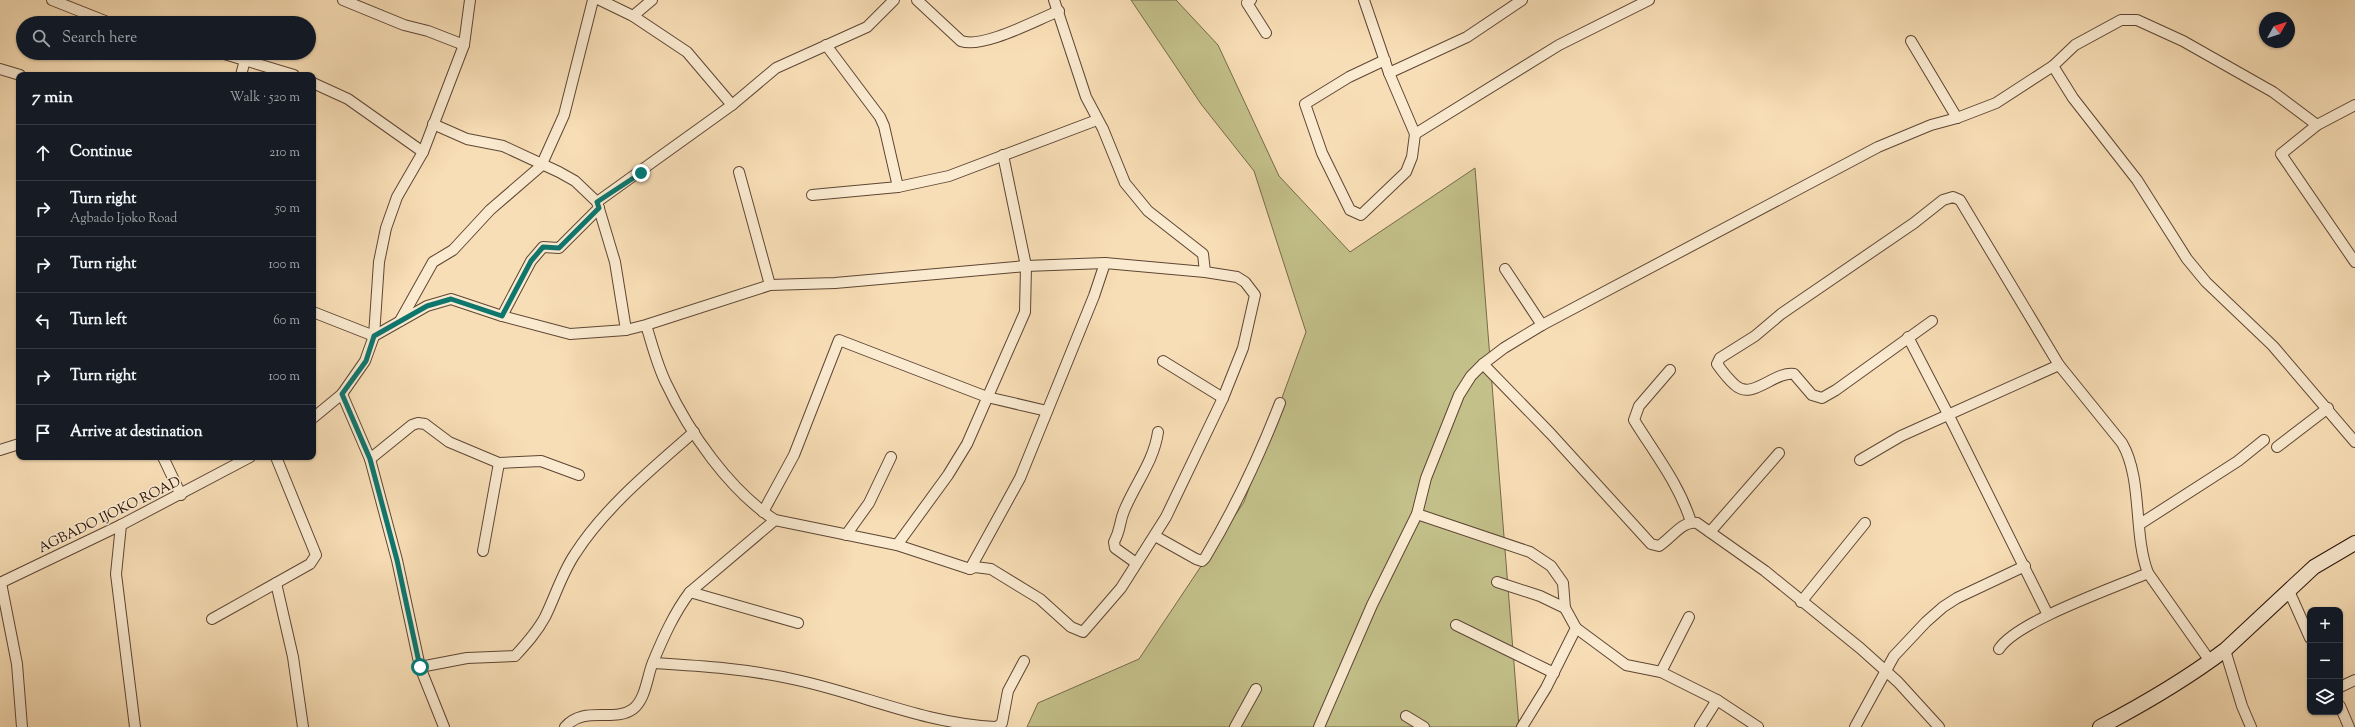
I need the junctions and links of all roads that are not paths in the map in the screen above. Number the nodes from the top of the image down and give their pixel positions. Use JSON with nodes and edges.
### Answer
{"nodes":[{"id":1,"x":52,"y":0,"type":"edge"},
{"id":2,"x":343,"y":0,"type":"edge"},
{"id":3,"x":470,"y":0,"type":"edge"},
{"id":4,"x":593,"y":0,"type":"edge"},
{"id":5,"x":600,"y":0,"type":"edge"},
{"id":6,"x":652,"y":0,"type":"edge"},
{"id":7,"x":894,"y":0,"type":"edge"},
{"id":8,"x":917,"y":0,"type":"edge"},
{"id":9,"x":1054,"y":0,"type":"edge"},
{"id":10,"x":1251,"y":0,"type":"edge"},
{"id":11,"x":1364,"y":0,"type":"edge"},
{"id":12,"x":1522,"y":0,"type":"edge"},
{"id":13,"x":1649,"y":0,"type":"edge"},
{"id":14,"x":1059,"y":11,"type":"junction"},
{"id":15,"x":92,"y":16,"type":"edge"},
{"id":16,"x":633,"y":16,"type":"junction"},
{"id":17,"x":1266,"y":33,"type":"dead end"},
{"id":18,"x":1911,"y":41,"type":"dead end"},
{"id":19,"x":464,"y":45,"type":"junction"},
{"id":20,"x":826,"y":45,"type":"junction"},
{"id":21,"x":245,"y":60,"type":"joint"},
{"id":22,"x":1385,"y":60,"type":"junction"},
{"id":23,"x":2053,"y":66,"type":"junction"},
{"id":24,"x":0,"y":69,"type":"edge"},
{"id":25,"x":242,"y":72,"type":"edge"},
{"id":26,"x":284,"y":72,"type":"edge"},
{"id":27,"x":1389,"y":73,"type":"junction"},
{"id":28,"x":16,"y":74,"type":"edge"},
{"id":29,"x":316,"y":84,"type":"edge"},
{"id":30,"x":732,"y":105,"type":"junction"},
{"id":31,"x":2355,"y":105,"type":"edge"},
{"id":32,"x":1957,"y":118,"type":"junction"},
{"id":33,"x":1097,"y":120,"type":"junction"},
{"id":34,"x":433,"y":124,"type":"junction"},
{"id":35,"x":2317,"y":125,"type":"junction"},
{"id":36,"x":1415,"y":134,"type":"junction"},
{"id":37,"x":423,"y":152,"type":"junction"},
{"id":38,"x":1003,"y":155,"type":"junction"},
{"id":39,"x":541,"y":166,"type":"junction"},
{"id":40,"x":739,"y":172,"type":"dead end"},
{"id":41,"x":898,"y":187,"type":"junction"},
{"id":42,"x":812,"y":195,"type":"dead end"},
{"id":43,"x":598,"y":205,"type":"junction"},
{"id":44,"x":2355,"y":262,"type":"edge"},
{"id":45,"x":1105,"y":263,"type":"junction"},
{"id":46,"x":1026,"y":266,"type":"junction"},
{"id":47,"x":1505,"y":269,"type":"dead end"},
{"id":48,"x":1205,"y":272,"type":"junction"},
{"id":49,"x":770,"y":285,"type":"junction"},
{"id":50,"x":316,"y":313,"type":"edge"},
{"id":51,"x":502,"y":316,"type":"junction"},
{"id":52,"x":400,"y":321,"type":"junction"},
{"id":53,"x":1932,"y":321,"type":"dead end"},
{"id":54,"x":646,"y":325,"type":"junction"},
{"id":55,"x":1542,"y":325,"type":"junction"},
{"id":56,"x":626,"y":330,"type":"junction"},
{"id":57,"x":374,"y":336,"type":"junction"},
{"id":58,"x":1908,"y":337,"type":"junction"},
{"id":59,"x":1163,"y":361,"type":"dead end"},
{"id":60,"x":1483,"y":364,"type":"junction"},
{"id":61,"x":2059,"y":365,"type":"junction"},
{"id":62,"x":1670,"y":370,"type":"dead end"},
{"id":63,"x":342,"y":394,"type":"junction"},
{"id":64,"x":987,"y":398,"type":"junction"},
{"id":65,"x":1223,"y":398,"type":"junction"},
{"id":66,"x":1280,"y":403,"type":"dead end"},
{"id":67,"x":2328,"y":408,"type":"junction"},
{"id":68,"x":1048,"y":411,"type":"junction"},
{"id":69,"x":1948,"y":414,"type":"junction"},
{"id":70,"x":316,"y":416,"type":"edge"},
{"id":71,"x":694,"y":432,"type":"junction"},
{"id":72,"x":1158,"y":432,"type":"dead end"},
{"id":73,"x":2264,"y":440,"type":"dead end"},
{"id":74,"x":2355,"y":442,"type":"edge"},
{"id":75,"x":16,"y":445,"type":"edge"},
{"id":76,"x":2277,"y":447,"type":"dead end"},
{"id":77,"x":0,"y":450,"type":"edge"},
{"id":78,"x":1779,"y":453,"type":"dead end"},
{"id":79,"x":891,"y":457,"type":"dead end"},
{"id":80,"x":370,"y":459,"type":"junction"},
{"id":81,"x":164,"y":460,"type":"edge"},
{"id":82,"x":244,"y":460,"type":"edge"},
{"id":83,"x":277,"y":460,"type":"edge"},
{"id":84,"x":1860,"y":460,"type":"dead end"},
{"id":85,"x":500,"y":463,"type":"junction"},
{"id":86,"x":579,"y":475,"type":"dead end"},
{"id":87,"x":181,"y":494,"type":"junction"},
{"id":88,"x":763,"y":512,"type":"junction"},
{"id":89,"x":1417,"y":514,"type":"junction"},
{"id":90,"x":775,"y":520,"type":"junction"},
{"id":91,"x":1691,"y":522,"type":"junction"},
{"id":92,"x":1865,"y":523,"type":"dead end"},
{"id":93,"x":2140,"y":524,"type":"junction"},
{"id":94,"x":121,"y":525,"type":"junction"},
{"id":95,"x":1710,"y":532,"type":"junction"},
{"id":96,"x":846,"y":535,"type":"junction"},
{"id":97,"x":1154,"y":536,"type":"junction"},
{"id":98,"x":2355,"y":543,"type":"edge"},
{"id":99,"x":897,"y":545,"type":"junction"},
{"id":100,"x":483,"y":551,"type":"dead end"},
{"id":101,"x":1136,"y":563,"type":"junction"},
{"id":102,"x":2025,"y":566,"type":"junction"},
{"id":103,"x":970,"y":569,"type":"junction"},
{"id":104,"x":2148,"y":574,"type":"junction"},
{"id":105,"x":1497,"y":582,"type":"dead end"},
{"id":106,"x":0,"y":583,"type":"edge"},
{"id":107,"x":276,"y":583,"type":"junction"},
{"id":108,"x":2289,"y":591,"type":"junction"},
{"id":109,"x":690,"y":592,"type":"junction"},
{"id":110,"x":1801,"y":602,"type":"junction"},
{"id":111,"x":1565,"y":608,"type":"junction"},
{"id":112,"x":2048,"y":615,"type":"junction"},
{"id":113,"x":1689,"y":617,"type":"dead end"},
{"id":114,"x":212,"y":619,"type":"dead end"},
{"id":115,"x":798,"y":623,"type":"dead end"},
{"id":116,"x":1456,"y":624,"type":"dead end"},
{"id":117,"x":1576,"y":628,"type":"junction"},
{"id":118,"x":2307,"y":631,"type":"edge"},
{"id":119,"x":1999,"y":649,"type":"dead end"},
{"id":120,"x":2225,"y":650,"type":"junction"},
{"id":121,"x":1024,"y":661,"type":"dead end"},
{"id":122,"x":2210,"y":661,"type":"junction"},
{"id":123,"x":653,"y":663,"type":"junction"},
{"id":124,"x":420,"y":667,"type":"junction"},
{"id":125,"x":1660,"y":672,"type":"junction"},
{"id":126,"x":1886,"y":672,"type":"junction"},
{"id":127,"x":1554,"y":673,"type":"junction"},
{"id":128,"x":2355,"y":680,"type":"edge"},
{"id":129,"x":2343,"y":686,"type":"edge"},
{"id":130,"x":1256,"y":689,"type":"dead end"},
{"id":131,"x":1717,"y":700,"type":"junction"},
{"id":132,"x":2343,"y":713,"type":"edge"},
{"id":133,"x":1406,"y":716,"type":"dead end"},
{"id":134,"x":22,"y":727,"type":"edge"},
{"id":135,"x":135,"y":727,"type":"edge"},
{"id":136,"x":303,"y":727,"type":"edge"},
{"id":137,"x":444,"y":727,"type":"edge"},
{"id":138,"x":565,"y":727,"type":"edge"},
{"id":139,"x":996,"y":727,"type":"edge"},
{"id":140,"x":1235,"y":727,"type":"edge"},
{"id":141,"x":1320,"y":727,"type":"edge"},
{"id":142,"x":1424,"y":727,"type":"edge"},
{"id":143,"x":1522,"y":727,"type":"edge"},
{"id":144,"x":1700,"y":727,"type":"edge"},
{"id":145,"x":1758,"y":727,"type":"edge"},
{"id":146,"x":1854,"y":727,"type":"edge"},
{"id":147,"x":1939,"y":727,"type":"edge"},
{"id":148,"x":2100,"y":727,"type":"edge"},
{"id":149,"x":2252,"y":727,"type":"edge"},
{"id":150,"x":2349,"y":727,"type":"edge"}],
"edges":[{"from":1,"to":15,"type":"street"},
{"from":2,"to":19,"type":"street"},
{"from":3,"to":19,"type":"street"},
{"from":4,"to":39,"type":"street"},
{"from":5,"to":16,"type":"street"},
{"from":6,"to":16,"type":"street"},
{"from":7,"to":20,"type":"street"},
{"from":8,"to":14,"type":"street"},
{"from":9,"to":14,"type":"street"},
{"from":10,"to":17,"type":"street"},
{"from":11,"to":22,"type":"street"},
{"from":12,"to":27,"type":"street"},
{"from":13,"to":36,"type":"street"},
{"from":14,"to":33,"type":"street"},
{"from":16,"to":30,"type":"street"},
{"from":18,"to":32,"type":"street"},
{"from":19,"to":34,"type":"street"},
{"from":20,"to":30,"type":"street"},
{"from":20,"to":41,"type":"street"},
{"from":21,"to":25,"type":"street"},
{"from":21,"to":26,"type":"street"},
{"from":22,"to":27,"type":"street"},
{"from":22,"to":36,"type":"street"},
{"from":23,"to":32,"type":"street"},
{"from":23,"to":35,"type":"street"},
{"from":23,"to":67,"type":"street"},
{"from":24,"to":28,"type":"street"},
{"from":27,"to":36,"type":"street"},
{"from":29,"to":37,"type":"street"},
{"from":30,"to":43,"type":"street"},
{"from":31,"to":35,"type":"street"},
{"from":32,"to":55,"type":"street"},
{"from":33,"to":38,"type":"street"},
{"from":33,"to":48,"type":"street"},
{"from":34,"to":37,"type":"street"},
{"from":34,"to":39,"type":"street"},
{"from":35,"to":44,"type":"street"},
{"from":37,"to":57,"type":"street"},
{"from":38,"to":41,"type":"street"},
{"from":38,"to":46,"type":"street"},
{"from":39,"to":43,"type":"street"},
{"from":39,"to":52,"type":"street"},
{"from":40,"to":49,"type":"street"},
{"from":41,"to":42,"type":"street"},
{"from":43,"to":51,"type":"street"},
{"from":43,"to":56,"type":"street"},
{"from":45,"to":46,"type":"street"},
{"from":45,"to":48,"type":"street"},
{"from":45,"to":68,"type":"street"},
{"from":46,"to":49,"type":"street"},
{"from":46,"to":64,"type":"street"},
{"from":47,"to":55,"type":"street"},
{"from":48,"to":65,"type":"street"},
{"from":49,"to":54,"type":"street"},
{"from":50,"to":57,"type":"street"},
{"from":51,"to":52,"type":"street"},
{"from":51,"to":56,"type":"street"},
{"from":52,"to":57,"type":"street"},
{"from":53,"to":58,"type":"street"},
{"from":54,"to":56,"type":"street"},
{"from":54,"to":71,"type":"street"},
{"from":55,"to":60,"type":"street"},
{"from":57,"to":63,"type":"street"},
{"from":58,"to":61,"type":"street"},
{"from":58,"to":69,"type":"street"},
{"from":59,"to":65,"type":"street"},
{"from":60,"to":89,"type":"street"},
{"from":60,"to":91,"type":"street"},
{"from":61,"to":69,"type":"street"},
{"from":61,"to":93,"type":"street"},
{"from":62,"to":91,"type":"street"},
{"from":63,"to":70,"type":"street"},
{"from":63,"to":80,"type":"street"},
{"from":64,"to":68,"type":"street"},
{"from":64,"to":88,"type":"street"},
{"from":64,"to":99,"type":"street"},
{"from":65,"to":97,"type":"street"},
{"from":66,"to":97,"type":"street"},
{"from":67,"to":74,"type":"street"},
{"from":67,"to":76,"type":"street"},
{"from":68,"to":103,"type":"street"},
{"from":69,"to":84,"type":"street"},
{"from":69,"to":102,"type":"street"},
{"from":71,"to":88,"type":"street"},
{"from":71,"to":124,"type":"street"},
{"from":72,"to":101,"type":"street"},
{"from":73,"to":93,"type":"street"},
{"from":75,"to":77,"type":"street"},
{"from":78,"to":95,"type":"street"},
{"from":79,"to":96,"type":"street"},
{"from":80,"to":85,"type":"street"},
{"from":80,"to":124,"type":"street"},
{"from":81,"to":87,"type":"street"},
{"from":82,"to":87,"type":"street","name":"AGBADO IJOKO ROAD"},
{"from":83,"to":107,"type":"street"},
{"from":85,"to":86,"type":"street"},
{"from":85,"to":100,"type":"street"},
{"from":87,"to":94,"type":"street","name":"AGBADO IJOKO ROAD"},
{"from":88,"to":90,"type":"street"},
{"from":89,"to":111,"type":"street"},
{"from":89,"to":141,"type":"street"},
{"from":90,"to":96,"type":"street"},
{"from":90,"to":109,"type":"street"},
{"from":91,"to":95,"type":"street"},
{"from":92,"to":110,"type":"street"},
{"from":93,"to":104,"type":"street"},
{"from":94,"to":106,"type":"street","name":"AGBADO IJOKO ROAD"},
{"from":94,"to":135,"type":"street"},
{"from":95,"to":110,"type":"street"},
{"from":96,"to":99,"type":"street"},
{"from":97,"to":101,"type":"street"},
{"from":98,"to":108,"type":"main road"},
{"from":99,"to":103,"type":"street"},
{"from":101,"to":103,"type":"street"},
{"from":102,"to":112,"type":"street"},
{"from":102,"to":126,"type":"street"},
{"from":104,"to":112,"type":"street"},
{"from":104,"to":122,"type":"street"},
{"from":105,"to":111,"type":"street"},
{"from":106,"to":134,"type":"street"},
{"from":107,"to":114,"type":"street"},
{"from":107,"to":136,"type":"street"},
{"from":108,"to":118,"type":"street"},
{"from":108,"to":120,"type":"main road"},
{"from":109,"to":115,"type":"street"},
{"from":109,"to":123,"type":"street"},
{"from":110,"to":126,"type":"street"},
{"from":111,"to":117,"type":"street"},
{"from":112,"to":119,"type":"street"},
{"from":113,"to":125,"type":"street"},
{"from":116,"to":127,"type":"street"},
{"from":117,"to":125,"type":"street"},
{"from":117,"to":127,"type":"street"},
{"from":120,"to":122,"type":"main road"},
{"from":120,"to":149,"type":"street"},
{"from":121,"to":139,"type":"street"},
{"from":122,"to":148,"type":"main road"},
{"from":123,"to":138,"type":"street"},
{"from":123,"to":139,"type":"street"},
{"from":124,"to":137,"type":"street"},
{"from":125,"to":131,"type":"street"},
{"from":126,"to":146,"type":"street"},
{"from":126,"to":147,"type":"street"},
{"from":127,"to":143,"type":"street"},
{"from":128,"to":129,"type":"street"},
{"from":130,"to":140,"type":"street"},
{"from":131,"to":144,"type":"street"},
{"from":131,"to":145,"type":"street"},
{"from":132,"to":150,"type":"street"},
{"from":133,"to":142,"type":"street"}]}
